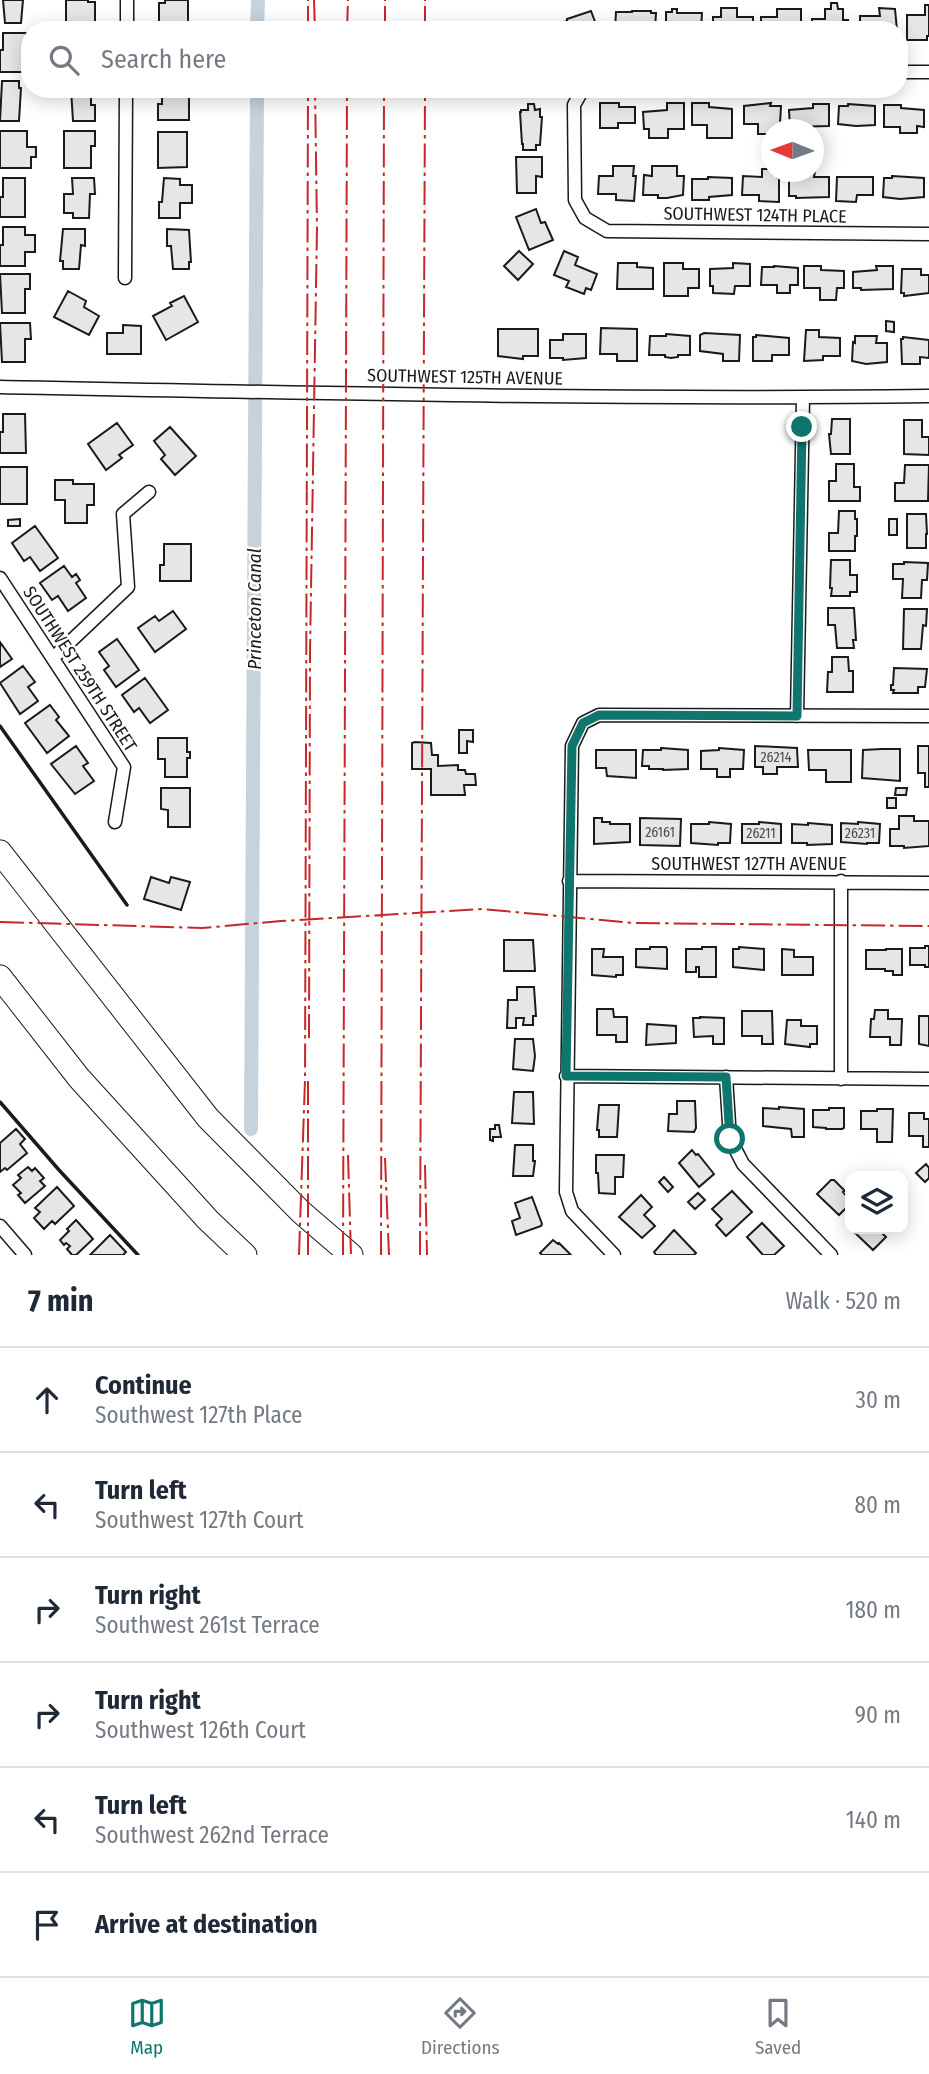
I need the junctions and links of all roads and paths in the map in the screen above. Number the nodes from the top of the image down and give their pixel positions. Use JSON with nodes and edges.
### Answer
{"nodes":[{"id":1,"x":127,"y":0,"type":"edge"},
{"id":2,"x":127,"y":21,"type":"edge"},
{"id":3,"x":908,"y":72,"type":"edge"},
{"id":4,"x":929,"y":72,"type":"edge"},
{"id":5,"x":126,"y":98,"type":"edge"},
{"id":6,"x":578,"y":98,"type":"edge"},
{"id":7,"x":929,"y":234,"type":"edge"},
{"id":8,"x":125,"y":278,"type":"dead end"},
{"id":9,"x":0,"y":387,"type":"edge"},
{"id":10,"x":929,"y":396,"type":"edge"},
{"id":11,"x":803,"y":398,"type":"junction"},
{"id":12,"x":149,"y":492,"type":"dead end"},
{"id":13,"x":0,"y":578,"type":"edge"},
{"id":14,"x":53,"y":658,"type":"junction"},
{"id":15,"x":797,"y":716,"type":"junction"},
{"id":16,"x":929,"y":716,"type":"edge"},
{"id":17,"x":115,"y":822,"type":"dead end"},
{"id":18,"x":0,"y":852,"type":"edge"},
{"id":19,"x":569,"y":881,"type":"junction"},
{"id":20,"x":841,"y":881,"type":"junction"},
{"id":21,"x":929,"y":883,"type":"edge"},
{"id":22,"x":0,"y":977,"type":"edge"},
{"id":23,"x":566,"y":1076,"type":"junction"},
{"id":24,"x":726,"y":1077,"type":"junction"},
{"id":25,"x":841,"y":1079,"type":"junction"},
{"id":26,"x":929,"y":1079,"type":"edge"},
{"id":27,"x":0,"y":1226,"type":"edge"},
{"id":28,"x":25,"y":1255,"type":"edge"},
{"id":29,"x":245,"y":1255,"type":"edge"},
{"id":30,"x":351,"y":1255,"type":"edge"},
{"id":31,"x":614,"y":1255,"type":"edge"},
{"id":32,"x":831,"y":1255,"type":"edge"}],
"edges":[{"from":1,"to":2,"type":"street"},
{"from":3,"to":4,"type":"street"},
{"from":5,"to":8,"type":"street"},
{"from":6,"to":7,"type":"street","name":"SOUTHWEST 124TH PLACE"},
{"from":9,"to":11,"type":"street","name":"SOUTHWEST 125TH AVENUE"},
{"from":10,"to":11,"type":"street","name":"SOUTHWEST 125TH AVENUE"},
{"from":11,"to":15,"type":"street"},
{"from":12,"to":14,"type":"street"},
{"from":13,"to":14,"type":"street","name":"SOUTHWEST 259TH STREET"},
{"from":14,"to":17,"type":"street","name":"SOUTHWEST 259TH STREET"},
{"from":15,"to":16,"type":"street"},
{"from":15,"to":19,"type":"street"},
{"from":18,"to":30,"type":"highway"},
{"from":19,"to":20,"type":"street","name":"SOUTHWEST 127TH AVENUE"},
{"from":19,"to":23,"type":"street"},
{"from":20,"to":21,"type":"street","name":"SOUTHWEST 127TH AVENUE"},
{"from":20,"to":25,"type":"street"},
{"from":22,"to":29,"type":"highway"},
{"from":23,"to":24,"type":"street"},
{"from":23,"to":31,"type":"street"},
{"from":24,"to":25,"type":"street"},
{"from":24,"to":32,"type":"street"},
{"from":25,"to":26,"type":"street"},
{"from":27,"to":28,"type":"street"}]}
